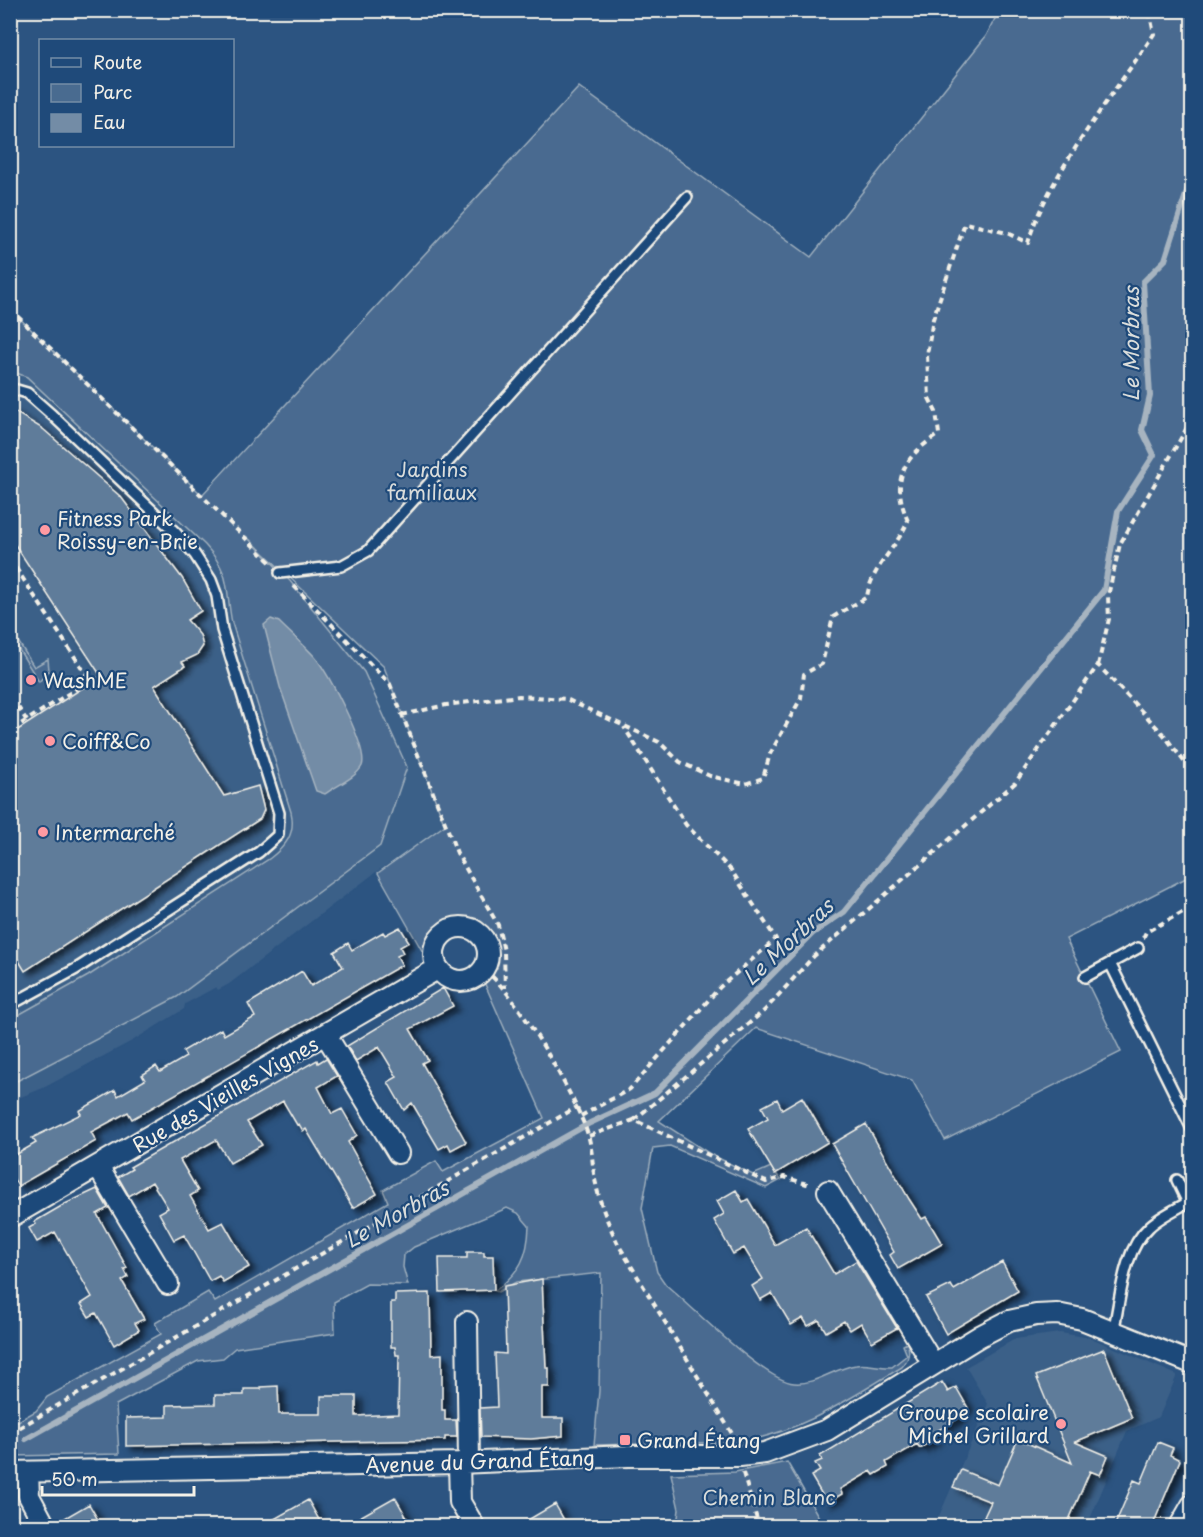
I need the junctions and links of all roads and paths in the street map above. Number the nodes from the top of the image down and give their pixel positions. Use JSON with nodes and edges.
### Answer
{"nodes":[{"id":1,"x":1149,"y":10,"type":"edge"},
{"id":2,"x":687,"y":197,"type":"dead end"},
{"id":3,"x":12,"y":312,"type":"edge"},
{"id":4,"x":10,"y":388,"type":"edge"},
{"id":5,"x":1192,"y":419,"type":"edge"},
{"id":6,"x":10,"y":559,"type":"edge"},
{"id":7,"x":280,"y":573,"type":"junction"},
{"id":8,"x":1098,"y":665,"type":"junction"},
{"id":9,"x":18,"y":707,"type":"dead end"},
{"id":10,"x":402,"y":715,"type":"junction"},
{"id":11,"x":27,"y":721,"type":"junction"},
{"id":12,"x":624,"y":726,"type":"junction"},
{"id":13,"x":10,"y":731,"type":"edge"},
{"id":14,"x":1192,"y":772,"type":"edge"},
{"id":15,"x":1192,"y":907,"type":"edge"},
{"id":16,"x":1138,"y":948,"type":"joint"},
{"id":17,"x":1110,"y":963,"type":"junction"},
{"id":18,"x":437,"y":969,"type":"junction"},
{"id":19,"x":484,"y":970,"type":"junction"},
{"id":20,"x":1085,"y":976,"type":"dead end"},
{"id":21,"x":505,"y":988,"type":"junction"},
{"id":22,"x":10,"y":1005,"type":"edge"},
{"id":23,"x":326,"y":1035,"type":"junction"},
{"id":24,"x":577,"y":1107,"type":"junction"},
{"id":25,"x":582,"y":1118,"type":"junction"},
{"id":26,"x":634,"y":1120,"type":"junction"},
{"id":27,"x":1192,"y":1130,"type":"edge"},
{"id":28,"x":589,"y":1137,"type":"junction"},
{"id":29,"x":398,"y":1153,"type":"dead end"},
{"id":30,"x":98,"y":1167,"type":"junction"},
{"id":31,"x":1178,"y":1180,"type":"dead end"},
{"id":32,"x":828,"y":1191,"type":"joint"},
{"id":33,"x":1190,"y":1202,"type":"edge"},
{"id":34,"x":10,"y":1216,"type":"edge"},
{"id":35,"x":168,"y":1284,"type":"dead end"},
{"id":36,"x":467,"y":1323,"type":"dead end"},
{"id":37,"x":1113,"y":1332,"type":"junction"},
{"id":38,"x":1192,"y":1363,"type":"edge"},
{"id":39,"x":933,"y":1364,"type":"junction"},
{"id":40,"x":10,"y":1433,"type":"edge"},
{"id":41,"x":740,"y":1456,"type":"junction"},
{"id":42,"x":464,"y":1462,"type":"junction"},
{"id":43,"x":19,"y":1472,"type":"edge"},
{"id":44,"x":1192,"y":1505,"type":"edge"},
{"id":45,"x":45,"y":1527,"type":"edge"},
{"id":46,"x":474,"y":1527,"type":"edge"},
{"id":47,"x":759,"y":1527,"type":"edge"},
{"id":48,"x":1180,"y":1527,"type":"edge"}],
"edges":[{"from":1,"to":12,"type":"path"},
{"from":2,"to":7,"type":"lane"},
{"from":3,"to":7,"type":"path"},
{"from":4,"to":22,"type":"lane"},
{"from":5,"to":8,"type":"path"},
{"from":6,"to":11,"type":"path"},
{"from":7,"to":10,"type":"path"},
{"from":8,"to":14,"type":"path"},
{"from":8,"to":26,"type":"path"},
{"from":9,"to":11,"type":"path"},
{"from":10,"to":12,"type":"path"},
{"from":10,"to":21,"type":"path"},
{"from":11,"to":13,"type":"path"},
{"from":12,"to":25,"type":"path"},
{"from":15,"to":16,"type":"path"},
{"from":16,"to":17,"type":"lane"},
{"from":17,"to":20,"type":"lane"},
{"from":17,"to":27,"type":"lane"},
{"from":18,"to":19,"type":"street"},
{"from":18,"to":19,"type":"street"},
{"from":18,"to":23,"type":"street","name":"Rue des Vieilles Vignes"},
{"from":19,"to":21,"type":"path"},
{"from":21,"to":24,"type":"path"},
{"from":23,"to":29,"type":"street"},
{"from":23,"to":30,"type":"street","name":"Rue des Vieilles Vignes"},
{"from":24,"to":25,"type":"path"},
{"from":24,"to":40,"type":"path"},
{"from":25,"to":28,"type":"path"},
{"from":26,"to":28,"type":"path"},
{"from":26,"to":32,"type":"path"},
{"from":28,"to":41,"type":"path"},
{"from":30,"to":34,"type":"street","name":"Rue des Vieilles Vignes"},
{"from":30,"to":35,"type":"street"},
{"from":31,"to":33,"type":"lane"},
{"from":32,"to":39,"type":"street"},
{"from":33,"to":37,"type":"lane"},
{"from":36,"to":42,"type":"street"},
{"from":37,"to":38,"type":"street","name":"Avenue du Grand Étang"},
{"from":37,"to":39,"type":"street","name":"Avenue du Grand Étang"},
{"from":39,"to":41,"type":"street","name":"Avenue du Grand Étang"},
{"from":41,"to":42,"type":"street","name":"Avenue du Grand Étang"},
{"from":41,"to":47,"type":"path"},
{"from":42,"to":43,"type":"street","name":"Avenue du Grand Étang"},
{"from":42,"to":46,"type":"street"},
{"from":43,"to":45,"type":"street"},
{"from":44,"to":48,"type":"street"}]}
